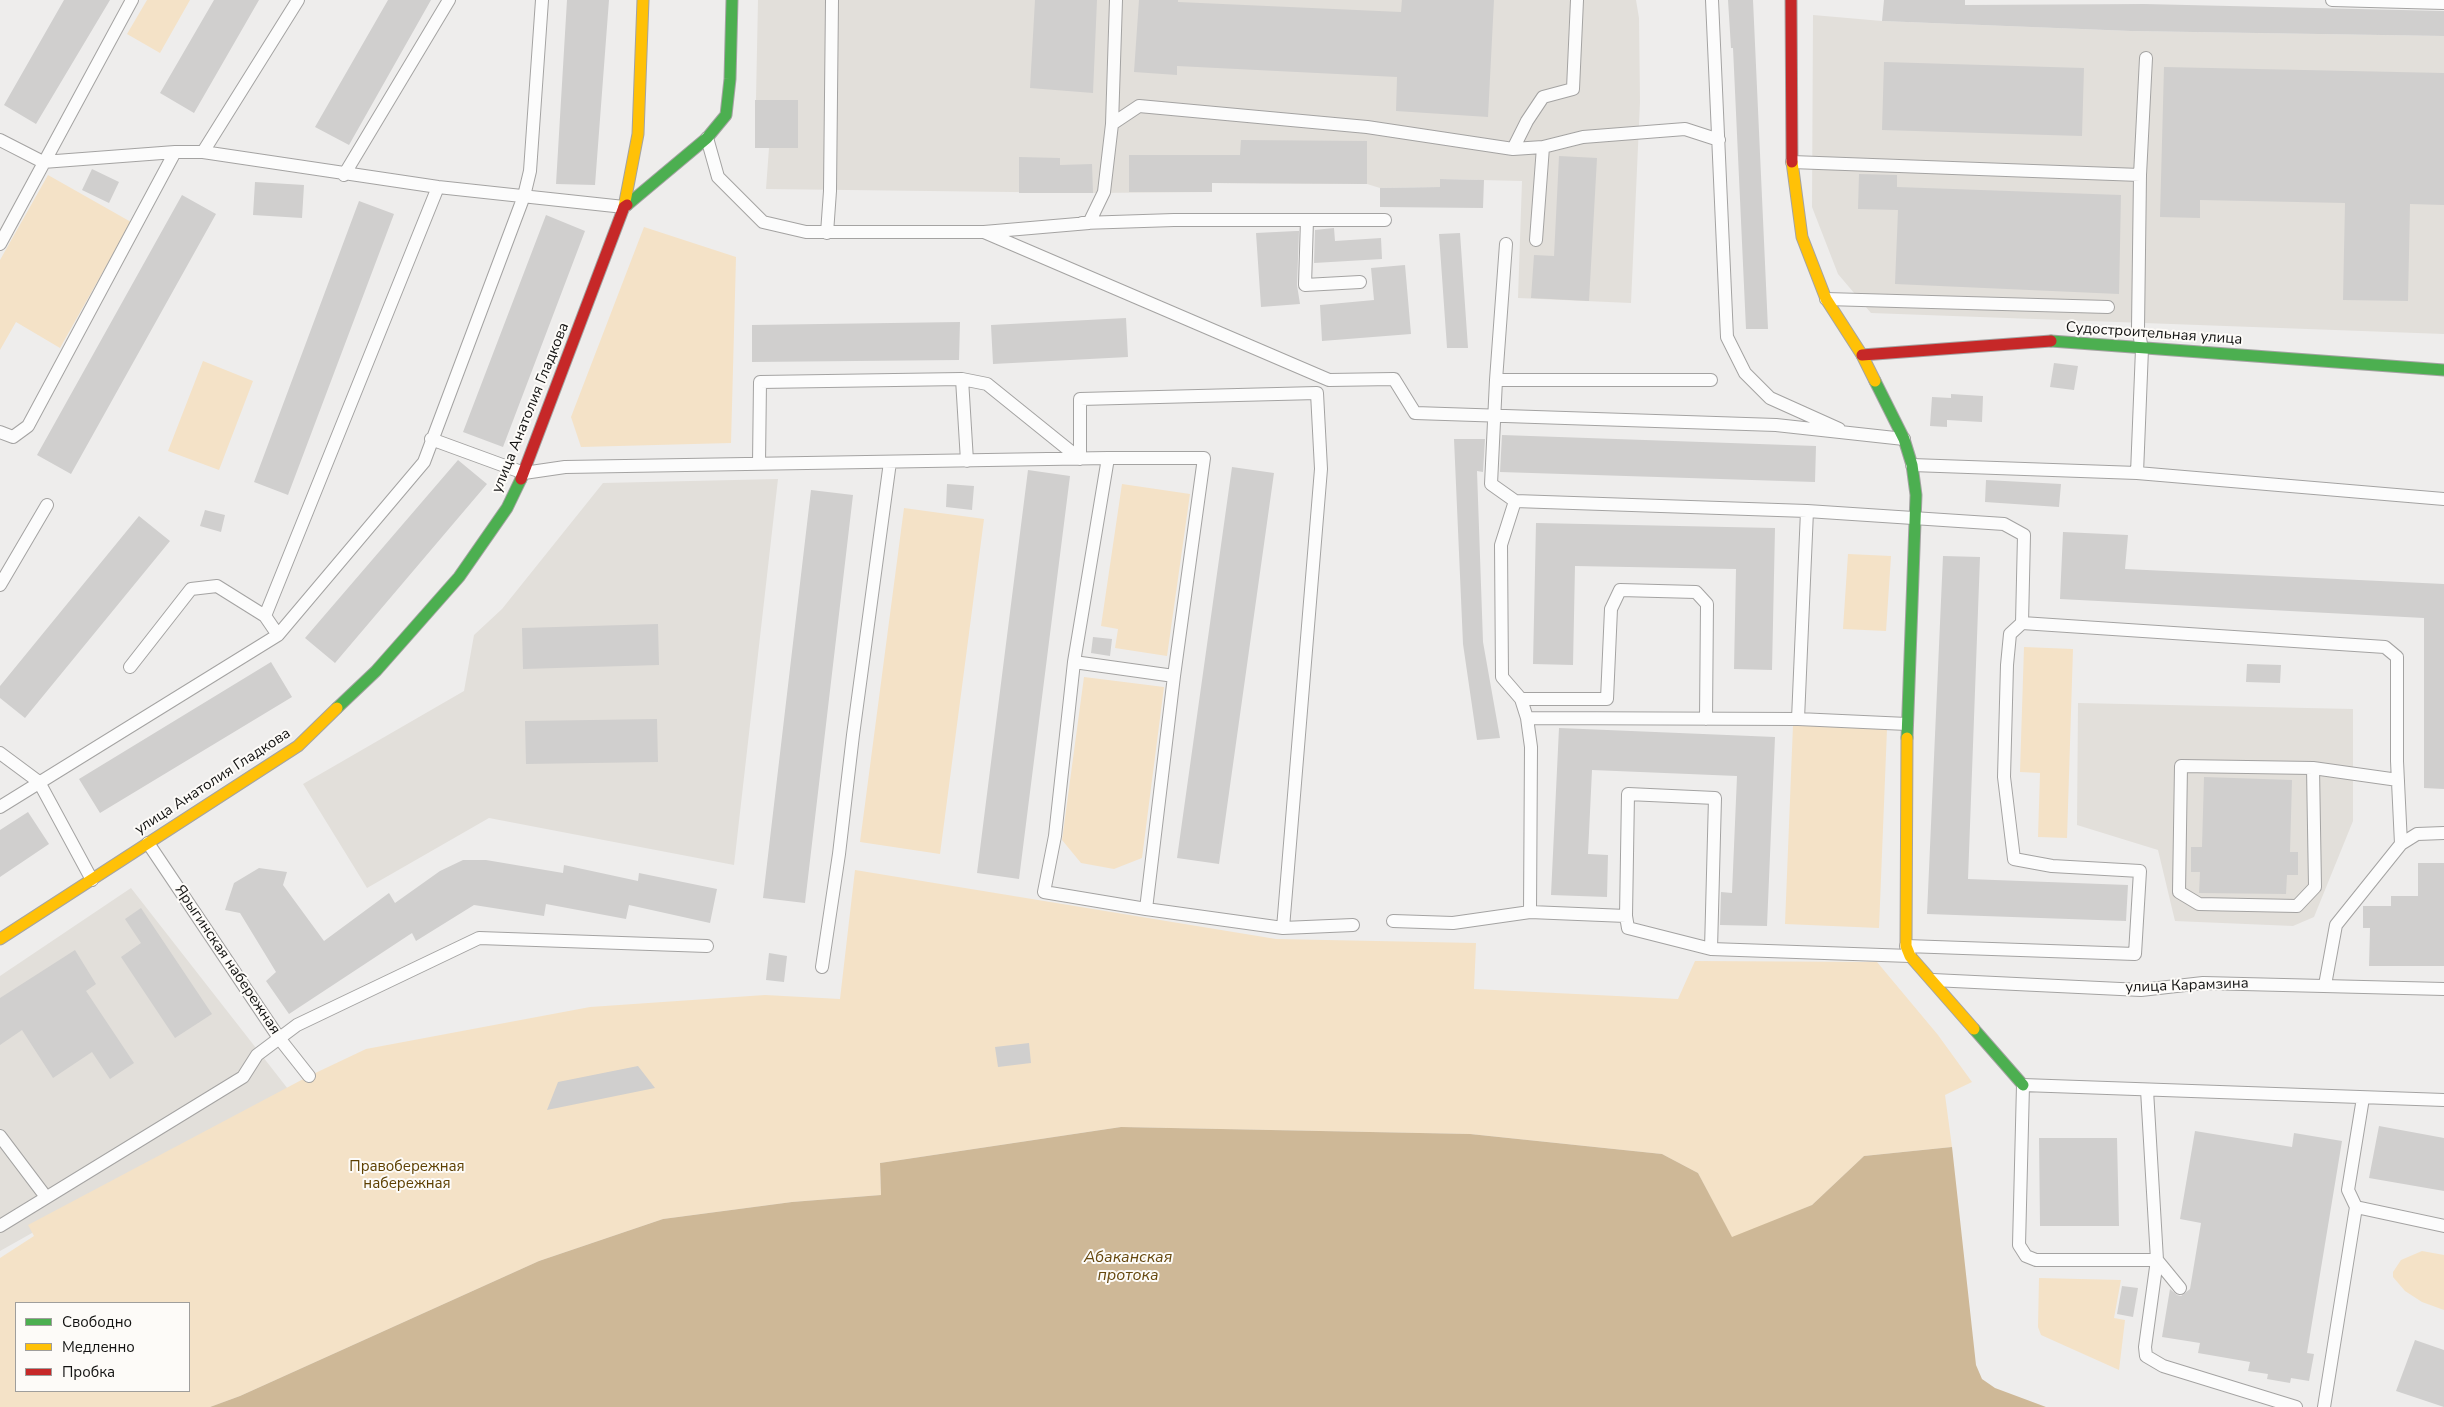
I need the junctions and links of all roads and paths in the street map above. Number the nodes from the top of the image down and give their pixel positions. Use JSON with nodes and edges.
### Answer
{"nodes":[{"id":1,"x":132,"y":0,"type":"edge"},
{"id":2,"x":298,"y":0,"type":"edge"},
{"id":3,"x":450,"y":0,"type":"edge"},
{"id":4,"x":542,"y":0,"type":"edge"},
{"id":5,"x":643,"y":0,"type":"edge"},
{"id":6,"x":732,"y":0,"type":"edge"},
{"id":7,"x":832,"y":0,"type":"edge"},
{"id":8,"x":1116,"y":0,"type":"edge"},
{"id":9,"x":1577,"y":0,"type":"edge"},
{"id":10,"x":1712,"y":0,"type":"edge"},
{"id":11,"x":1791,"y":0,"type":"edge"},
{"id":12,"x":2332,"y":0,"type":"edge"},
{"id":13,"x":2444,"y":3,"type":"edge"},
{"id":14,"x":2146,"y":58,"type":"dead end"},
{"id":15,"x":1112,"y":124,"type":"junction"},
{"id":16,"x":707,"y":138,"type":"junction"},
{"id":17,"x":0,"y":140,"type":"edge"},
{"id":18,"x":1719,"y":140,"type":"junction"},
{"id":19,"x":1543,"y":147,"type":"junction"},
{"id":20,"x":1514,"y":149,"type":"junction"},
{"id":21,"x":175,"y":152,"type":"junction"},
{"id":22,"x":203,"y":152,"type":"junction"},
{"id":23,"x":43,"y":162,"type":"junction"},
{"id":24,"x":1792,"y":162,"type":"junction"},
{"id":25,"x":344,"y":175,"type":"junction"},
{"id":26,"x":2140,"y":176,"type":"junction"},
{"id":27,"x":438,"y":187,"type":"junction"},
{"id":28,"x":524,"y":196,"type":"junction"},
{"id":29,"x":624,"y":207,"type":"junction"},
{"id":30,"x":1307,"y":220,"type":"junction"},
{"id":31,"x":1385,"y":220,"type":"dead end"},
{"id":32,"x":1089,"y":223,"type":"junction"},
{"id":33,"x":984,"y":232,"type":"junction"},
{"id":34,"x":827,"y":233,"type":"junction"},
{"id":35,"x":1536,"y":240,"type":"dead end"},
{"id":36,"x":0,"y":244,"type":"edge"},
{"id":37,"x":1506,"y":244,"type":"dead end"},
{"id":38,"x":1360,"y":282,"type":"dead end"},
{"id":39,"x":1826,"y":299,"type":"junction"},
{"id":40,"x":2108,"y":307,"type":"dead end"},
{"id":41,"x":2142,"y":349,"type":"junction"},
{"id":42,"x":1862,"y":355,"type":"junction"},
{"id":43,"x":2444,"y":370,"type":"edge"},
{"id":44,"x":962,"y":379,"type":"junction"},
{"id":45,"x":1496,"y":380,"type":"junction"},
{"id":46,"x":1711,"y":380,"type":"dead end"},
{"id":47,"x":1495,"y":416,"type":"junction"},
{"id":48,"x":0,"y":432,"type":"edge"},
{"id":49,"x":1850,"y":434,"type":"junction"},
{"id":50,"x":431,"y":439,"type":"junction"},
{"id":51,"x":1904,"y":439,"type":"junction"},
{"id":52,"x":1080,"y":458,"type":"junction"},
{"id":53,"x":1108,"y":458,"type":"junction"},
{"id":54,"x":967,"y":461,"type":"junction"},
{"id":55,"x":890,"y":462,"type":"junction"},
{"id":56,"x":759,"y":463,"type":"junction"},
{"id":57,"x":1912,"y":465,"type":"junction"},
{"id":58,"x":524,"y":473,"type":"junction"},
{"id":59,"x":2137,"y":474,"type":"junction"},
{"id":60,"x":2444,"y":499,"type":"edge"},
{"id":61,"x":1515,"y":501,"type":"junction"},
{"id":62,"x":47,"y":505,"type":"dead end"},
{"id":63,"x":1807,"y":511,"type":"junction"},
{"id":64,"x":1916,"y":517,"type":"junction"},
{"id":65,"x":0,"y":585,"type":"edge"},
{"id":66,"x":265,"y":616,"type":"junction"},
{"id":67,"x":2022,"y":623,"type":"junction"},
{"id":68,"x":278,"y":635,"type":"junction"},
{"id":69,"x":1074,"y":662,"type":"junction"},
{"id":70,"x":130,"y":667,"type":"dead end"},
{"id":71,"x":1174,"y":676,"type":"junction"},
{"id":72,"x":1521,"y":698,"type":"junction"},
{"id":73,"x":1527,"y":718,"type":"junction"},
{"id":74,"x":1706,"y":719,"type":"junction"},
{"id":75,"x":1798,"y":720,"type":"junction"},
{"id":76,"x":1907,"y":724,"type":"junction"},
{"id":77,"x":0,"y":753,"type":"edge"},
{"id":78,"x":2313,"y":768,"type":"junction"},
{"id":79,"x":2398,"y":780,"type":"junction"},
{"id":80,"x":40,"y":782,"type":"junction"},
{"id":81,"x":0,"y":807,"type":"edge"},
{"id":82,"x":2444,"y":833,"type":"edge"},
{"id":83,"x":148,"y":842,"type":"junction"},
{"id":84,"x":2401,"y":844,"type":"junction"},
{"id":85,"x":92,"y":880,"type":"junction"},
{"id":86,"x":1146,"y":909,"type":"junction"},
{"id":87,"x":1530,"y":912,"type":"junction"},
{"id":88,"x":1626,"y":916,"type":"junction"},
{"id":89,"x":1393,"y":921,"type":"dead end"},
{"id":90,"x":1353,"y":925,"type":"dead end"},
{"id":91,"x":1283,"y":928,"type":"junction"},
{"id":92,"x":0,"y":939,"type":"edge"},
{"id":93,"x":707,"y":946,"type":"dead end"},
{"id":94,"x":1711,"y":949,"type":"junction"},
{"id":95,"x":1908,"y":951,"type":"junction"},
{"id":96,"x":822,"y":967,"type":"dead end"},
{"id":97,"x":1930,"y":980,"type":"junction"},
{"id":98,"x":2325,"y":985,"type":"junction"},
{"id":99,"x":2444,"y":989,"type":"edge"},
{"id":100,"x":279,"y":1038,"type":"junction"},
{"id":101,"x":309,"y":1076,"type":"dead end"},
{"id":102,"x":2023,"y":1085,"type":"junction"},
{"id":103,"x":2147,"y":1090,"type":"junction"},
{"id":104,"x":2362,"y":1098,"type":"junction"},
{"id":105,"x":2444,"y":1100,"type":"edge"},
{"id":106,"x":0,"y":1136,"type":"edge"},
{"id":107,"x":46,"y":1197,"type":"junction"},
{"id":108,"x":2356,"y":1207,"type":"junction"},
{"id":109,"x":0,"y":1226,"type":"edge"},
{"id":110,"x":2444,"y":1226,"type":"edge"},
{"id":111,"x":2158,"y":1260,"type":"junction"},
{"id":112,"x":2180,"y":1288,"type":"dead end"},
{"id":113,"x":2296,"y":1407,"type":"edge"},
{"id":114,"x":2324,"y":1407,"type":"edge"}],
"edges":[{"from":1,"to":23,"type":"lane"},
{"from":2,"to":22,"type":"lane"},
{"from":3,"to":25,"type":"lane"},
{"from":4,"to":28,"type":"lane"},
{"from":5,"to":29,"type":"street"},
{"from":6,"to":16,"type":"street","name":"улица Анатолия Гладкова"},
{"from":7,"to":34,"type":"lane"},
{"from":8,"to":15,"type":"lane"},
{"from":9,"to":20,"type":"lane"},
{"from":10,"to":18,"type":"lane"},
{"from":11,"to":24,"type":"street"},
{"from":12,"to":13,"type":"lane"},
{"from":14,"to":26,"type":"lane"},
{"from":15,"to":20,"type":"lane"},
{"from":15,"to":32,"type":"lane"},
{"from":16,"to":29,"type":"street","name":"улица Анатолия Гладкова"},
{"from":16,"to":34,"type":"lane"},
{"from":17,"to":23,"type":"lane"},
{"from":18,"to":19,"type":"lane"},
{"from":18,"to":49,"type":"lane"},
{"from":19,"to":20,"type":"lane"},
{"from":19,"to":35,"type":"lane"},
{"from":21,"to":22,"type":"lane"},
{"from":21,"to":23,"type":"lane"},
{"from":21,"to":48,"type":"lane"},
{"from":22,"to":25,"type":"lane"},
{"from":23,"to":36,"type":"lane"},
{"from":24,"to":26,"type":"lane"},
{"from":24,"to":39,"type":"street"},
{"from":25,"to":27,"type":"lane"},
{"from":26,"to":41,"type":"lane"},
{"from":27,"to":28,"type":"lane"},
{"from":27,"to":66,"type":"lane"},
{"from":28,"to":29,"type":"lane"},
{"from":28,"to":50,"type":"lane"},
{"from":29,"to":58,"type":"street","name":"улица Анатолия Гладкова"},
{"from":30,"to":31,"type":"lane"},
{"from":30,"to":32,"type":"lane"},
{"from":30,"to":38,"type":"lane"},
{"from":32,"to":33,"type":"lane"},
{"from":33,"to":34,"type":"lane"},
{"from":33,"to":47,"type":"lane"},
{"from":37,"to":45,"type":"lane"},
{"from":39,"to":40,"type":"lane"},
{"from":39,"to":42,"type":"street"},
{"from":41,"to":42,"type":"street","name":"Судостроительная улица"},
{"from":41,"to":43,"type":"street","name":"Судостроительная улица"},
{"from":41,"to":59,"type":"lane"},
{"from":42,"to":51,"type":"street"},
{"from":44,"to":52,"type":"lane"},
{"from":44,"to":54,"type":"lane"},
{"from":44,"to":56,"type":"lane"},
{"from":45,"to":46,"type":"lane"},
{"from":45,"to":47,"type":"lane"},
{"from":47,"to":49,"type":"lane"},
{"from":47,"to":61,"type":"lane"},
{"from":49,"to":51,"type":"lane"},
{"from":50,"to":58,"type":"lane"},
{"from":50,"to":68,"type":"lane"},
{"from":51,"to":57,"type":"street"},
{"from":52,"to":53,"type":"lane"},
{"from":52,"to":54,"type":"lane"},
{"from":52,"to":91,"type":"lane"},
{"from":53,"to":69,"type":"lane"},
{"from":53,"to":71,"type":"lane"},
{"from":54,"to":55,"type":"lane"},
{"from":55,"to":56,"type":"lane"},
{"from":55,"to":96,"type":"lane"},
{"from":56,"to":58,"type":"lane"},
{"from":57,"to":59,"type":"lane"},
{"from":57,"to":64,"type":"street"},
{"from":58,"to":83,"type":"street","name":"улица Анатолия Гладкова"},
{"from":59,"to":60,"type":"lane"},
{"from":61,"to":63,"type":"lane"},
{"from":61,"to":72,"type":"lane"},
{"from":62,"to":65,"type":"lane"},
{"from":63,"to":64,"type":"lane"},
{"from":63,"to":75,"type":"lane"},
{"from":64,"to":67,"type":"lane"},
{"from":64,"to":76,"type":"street"},
{"from":66,"to":68,"type":"lane"},
{"from":66,"to":70,"type":"lane"},
{"from":67,"to":79,"type":"lane"},
{"from":67,"to":95,"type":"lane"},
{"from":68,"to":80,"type":"lane"},
{"from":69,"to":71,"type":"lane"},
{"from":69,"to":86,"type":"lane"},
{"from":71,"to":86,"type":"lane"},
{"from":72,"to":73,"type":"lane"},
{"from":72,"to":74,"type":"lane"},
{"from":73,"to":74,"type":"lane"},
{"from":73,"to":87,"type":"lane"},
{"from":74,"to":75,"type":"lane"},
{"from":75,"to":76,"type":"lane"},
{"from":76,"to":95,"type":"street"},
{"from":77,"to":80,"type":"lane"},
{"from":78,"to":78,"type":"lane"},
{"from":78,"to":79,"type":"lane"},
{"from":79,"to":84,"type":"lane"},
{"from":80,"to":81,"type":"lane"},
{"from":80,"to":85,"type":"lane"},
{"from":82,"to":84,"type":"lane"},
{"from":83,"to":85,"type":"street","name":"улица Анатолия Гладкова"},
{"from":83,"to":100,"type":"lane","name":"Ярыгинская набережная"},
{"from":84,"to":98,"type":"lane"},
{"from":85,"to":92,"type":"street","name":"улица Анатолия Гладкова"},
{"from":86,"to":91,"type":"lane"},
{"from":87,"to":88,"type":"lane"},
{"from":87,"to":89,"type":"lane"},
{"from":88,"to":94,"type":"lane"},
{"from":88,"to":94,"type":"lane"},
{"from":90,"to":91,"type":"lane"},
{"from":93,"to":100,"type":"lane"},
{"from":94,"to":95,"type":"lane"},
{"from":95,"to":97,"type":"street"},
{"from":97,"to":98,"type":"lane","name":"улица Карамзина"},
{"from":97,"to":102,"type":"street"},
{"from":98,"to":99,"type":"lane","name":"улица Карамзина"},
{"from":100,"to":101,"type":"lane","name":"Ярыгинская набережная"},
{"from":100,"to":107,"type":"lane"},
{"from":102,"to":103,"type":"lane"},
{"from":102,"to":111,"type":"lane"},
{"from":103,"to":104,"type":"lane"},
{"from":103,"to":111,"type":"lane"},
{"from":104,"to":105,"type":"lane"},
{"from":104,"to":108,"type":"lane"},
{"from":106,"to":107,"type":"lane"},
{"from":107,"to":109,"type":"lane"},
{"from":108,"to":110,"type":"lane"},
{"from":108,"to":114,"type":"lane"},
{"from":111,"to":112,"type":"lane"},
{"from":111,"to":113,"type":"lane"}]}
